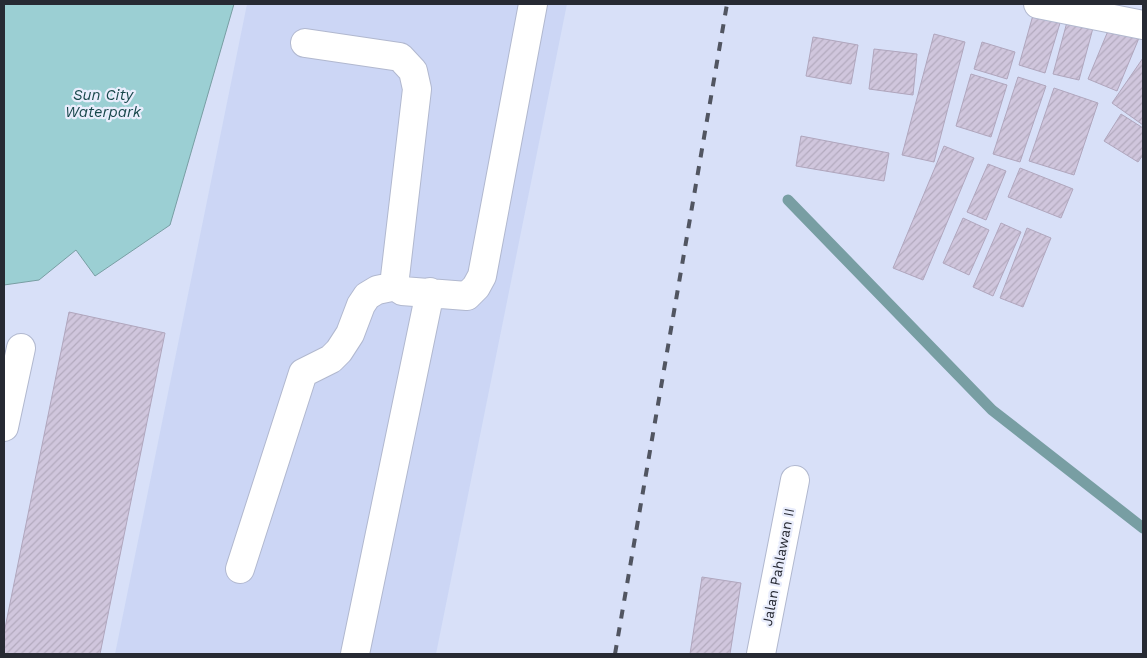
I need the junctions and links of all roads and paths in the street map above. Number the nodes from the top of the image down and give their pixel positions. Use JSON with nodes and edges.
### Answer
{"nodes":[{"id":1,"x":534,"y":4,"type":"edge"},
{"id":2,"x":1038,"y":4,"type":"edge"},
{"id":3,"x":1143,"y":25,"type":"edge"},
{"id":4,"x":305,"y":43,"type":"dead end"},
{"id":5,"x":396,"y":286,"type":"junction"},
{"id":6,"x":430,"y":292,"type":"junction"},
{"id":7,"x":21,"y":348,"type":"dead end"},
{"id":8,"x":4,"y":427,"type":"edge"},
{"id":9,"x":795,"y":480,"type":"dead end"},
{"id":10,"x":240,"y":568,"type":"dead end"},
{"id":11,"x":355,"y":654,"type":"edge"},
{"id":12,"x":761,"y":654,"type":"edge"}],
"edges":[{"from":1,"to":6,"type":"street"},
{"from":2,"to":3,"type":"street"},
{"from":4,"to":5,"type":"street"},
{"from":5,"to":6,"type":"street"},
{"from":5,"to":10,"type":"street"},
{"from":6,"to":11,"type":"street"},
{"from":7,"to":8,"type":"street"},
{"from":9,"to":12,"type":"street","name":"Jalan Pahlawan II"}]}
